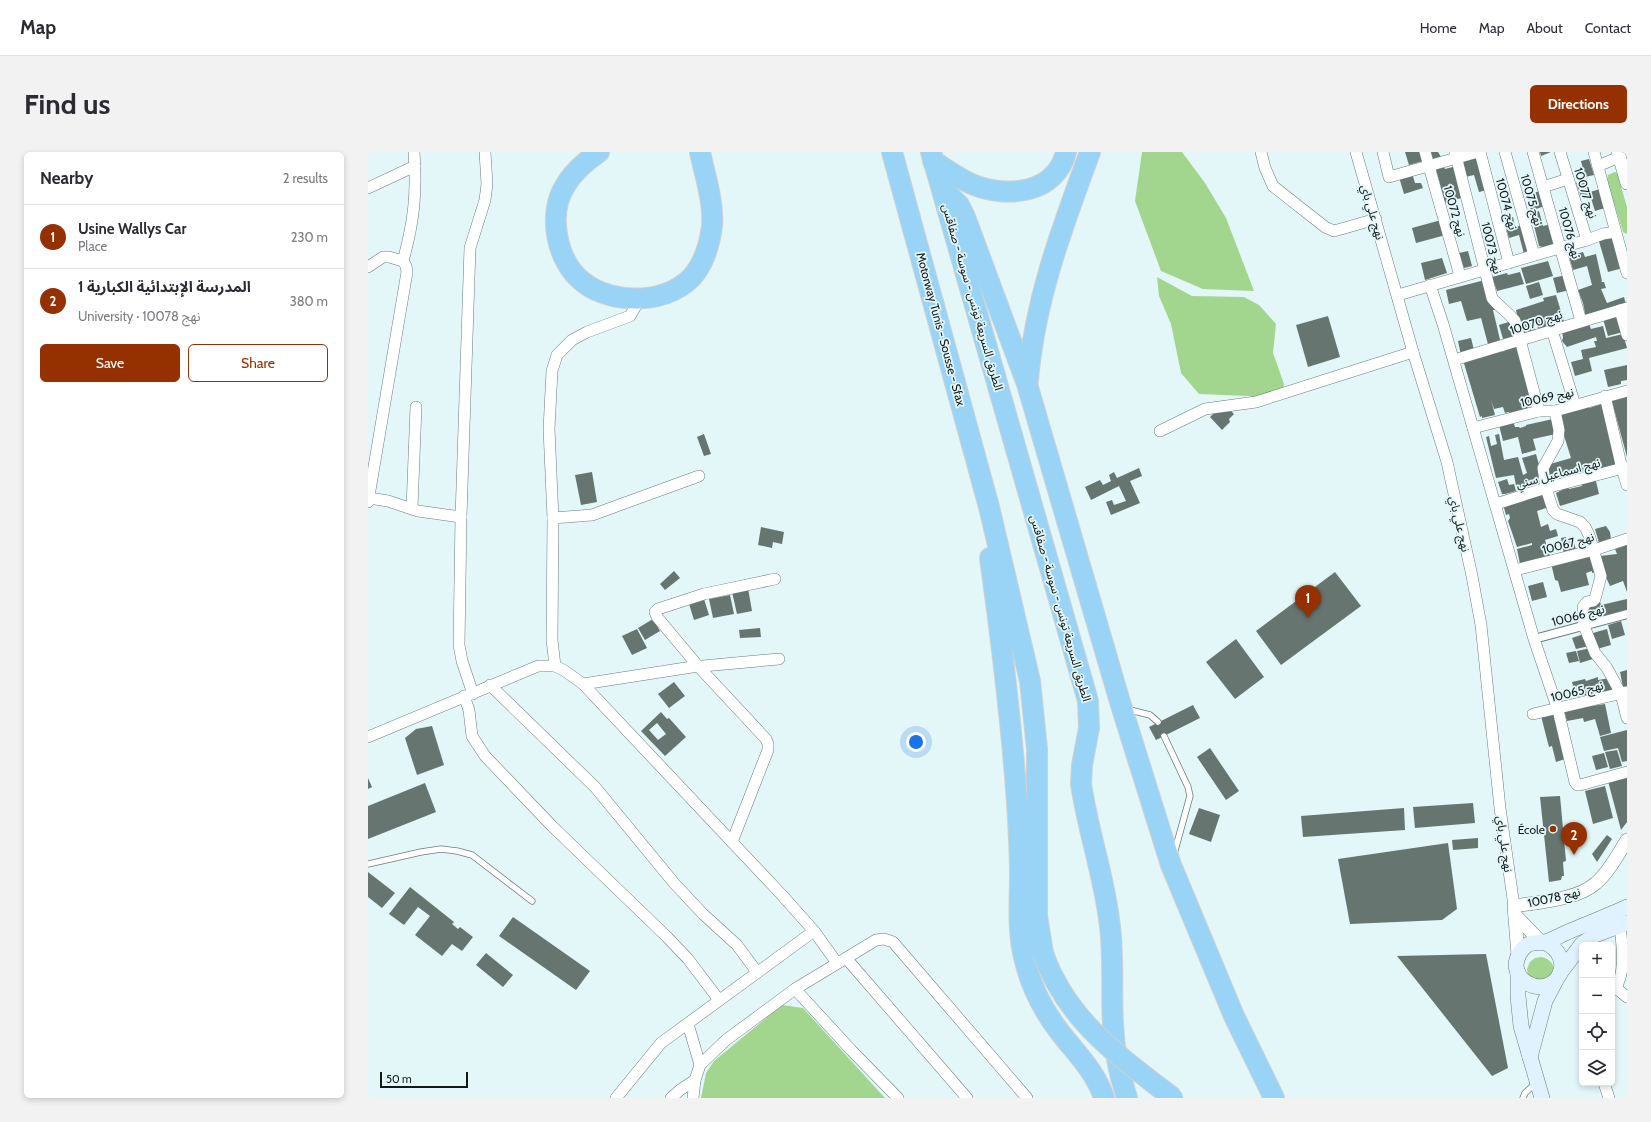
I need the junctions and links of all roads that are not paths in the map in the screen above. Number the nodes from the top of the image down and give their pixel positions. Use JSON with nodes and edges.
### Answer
{"nodes":[{"id":1,"x":414,"y":152,"type":"edge"},
{"id":2,"x":485,"y":152,"type":"edge"},
{"id":3,"x":599,"y":152,"type":"edge"},
{"id":4,"x":892,"y":152,"type":"edge"},
{"id":5,"x":1066,"y":152,"type":"edge"},
{"id":6,"x":1090,"y":152,"type":"edge"},
{"id":7,"x":1261,"y":152,"type":"edge"},
{"id":8,"x":1356,"y":152,"type":"edge"},
{"id":9,"x":1383,"y":152,"type":"edge"},
{"id":10,"x":1425,"y":152,"type":"edge"},
{"id":11,"x":1479,"y":152,"type":"edge"},
{"id":12,"x":1505,"y":152,"type":"edge"},
{"id":13,"x":1534,"y":152,"type":"edge"},
{"id":14,"x":1560,"y":152,"type":"edge"},
{"id":15,"x":1594,"y":152,"type":"edge"},
{"id":16,"x":1455,"y":155,"type":"edge"},
{"id":17,"x":1618,"y":155,"type":"edge"},
{"id":18,"x":701,"y":157,"type":"edge"},
{"id":19,"x":932,"y":157,"type":"edge"},
{"id":20,"x":415,"y":166,"type":"junction"},
{"id":21,"x":1429,"y":166,"type":"junction"},
{"id":22,"x":1598,"y":166,"type":"junction"},
{"id":23,"x":1568,"y":179,"type":"junction"},
{"id":24,"x":1627,"y":183,"type":"edge"},
{"id":25,"x":1543,"y":187,"type":"junction"},
{"id":26,"x":368,"y":188,"type":"edge"},
{"id":27,"x":942,"y":190,"type":"junction"},
{"id":28,"x":1376,"y":219,"type":"junction"},
{"id":29,"x":1616,"y":232,"type":"junction"},
{"id":30,"x":1586,"y":240,"type":"junction"},
{"id":31,"x":1560,"y":248,"type":"junction"},
{"id":32,"x":1534,"y":255,"type":"junction"},
{"id":33,"x":402,"y":261,"type":"junction"},
{"id":34,"x":1509,"y":263,"type":"junction"},
{"id":35,"x":368,"y":267,"type":"edge"},
{"id":36,"x":1484,"y":270,"type":"junction"},
{"id":37,"x":1627,"y":273,"type":"edge"},
{"id":38,"x":1460,"y":276,"type":"junction"},
{"id":39,"x":1430,"y":285,"type":"junction"},
{"id":40,"x":1398,"y":295,"type":"junction"},
{"id":41,"x":640,"y":299,"type":"junction"},
{"id":42,"x":1624,"y":309,"type":"edge"},
{"id":43,"x":1581,"y":321,"type":"junction"},
{"id":44,"x":1552,"y":330,"type":"junction"},
{"id":45,"x":1627,"y":335,"type":"edge"},
{"id":46,"x":1519,"y":341,"type":"junction"},
{"id":47,"x":1413,"y":352,"type":"junction"},
{"id":48,"x":1454,"y":360,"type":"junction"},
{"id":49,"x":1027,"y":384,"type":"junction"},
{"id":50,"x":1627,"y":391,"type":"edge"},
{"id":51,"x":1605,"y":396,"type":"junction"},
{"id":52,"x":1575,"y":405,"type":"junction"},
{"id":53,"x":416,"y":408,"type":"dead end"},
{"id":54,"x":1555,"y":410,"type":"junction"},
{"id":55,"x":1539,"y":411,"type":"junction"},
{"id":56,"x":1473,"y":428,"type":"junction"},
{"id":57,"x":1160,"y":431,"type":"dead end"},
{"id":58,"x":1624,"y":468,"type":"edge"},
{"id":59,"x":371,"y":474,"type":"edge"},
{"id":60,"x":699,"y":476,"type":"dead end"},
{"id":61,"x":1627,"y":485,"type":"edge"},
{"id":62,"x":1546,"y":488,"type":"junction"},
{"id":63,"x":369,"y":500,"type":"edge"},
{"id":64,"x":1496,"y":504,"type":"junction"},
{"id":65,"x":990,"y":507,"type":"junction"},
{"id":66,"x":412,"y":508,"type":"junction"},
{"id":67,"x":461,"y":517,"type":"junction"},
{"id":68,"x":553,"y":518,"type":"junction"},
{"id":69,"x":1627,"y":539,"type":"edge"},
{"id":70,"x":1594,"y":550,"type":"junction"},
{"id":71,"x":1515,"y":570,"type":"junction"},
{"id":72,"x":775,"y":579,"type":"dead end"},
{"id":73,"x":1627,"y":614,"type":"edge"},
{"id":74,"x":1584,"y":626,"type":"junction"},
{"id":75,"x":1534,"y":639,"type":"junction"},
{"id":76,"x":779,"y":659,"type":"dead end"},
{"id":77,"x":555,"y":666,"type":"junction"},
{"id":78,"x":698,"y":666,"type":"junction"},
{"id":79,"x":583,"y":684,"type":"junction"},
{"id":80,"x":490,"y":685,"type":"junction"},
{"id":81,"x":1624,"y":693,"type":"edge"},
{"id":82,"x":469,"y":695,"type":"junction"},
{"id":83,"x":1122,"y":708,"type":"junction"},
{"id":84,"x":1558,"y":710,"type":"junction"},
{"id":85,"x":1533,"y":714,"type":"dead end"},
{"id":86,"x":1627,"y":718,"type":"edge"},
{"id":87,"x":1158,"y":722,"type":"dead end"},
{"id":88,"x":1164,"y":736,"type":"dead end"},
{"id":89,"x":368,"y":737,"type":"edge"},
{"id":90,"x":1627,"y":772,"type":"edge"},
{"id":91,"x":1627,"y":840,"type":"edge"},
{"id":92,"x":732,"y":842,"type":"junction"},
{"id":93,"x":368,"y":864,"type":"edge"},
{"id":94,"x":1171,"y":866,"type":"junction"},
{"id":95,"x":532,"y":901,"type":"dead end"},
{"id":96,"x":1627,"y":907,"type":"edge"},
{"id":97,"x":1514,"y":910,"type":"junction"},
{"id":98,"x":1624,"y":924,"type":"edge"},
{"id":99,"x":814,"y":931,"type":"junction"},
{"id":100,"x":1542,"y":942,"type":"junction"},
{"id":101,"x":1518,"y":954,"type":"junction"},
{"id":102,"x":841,"y":960,"type":"junction"},
{"id":103,"x":757,"y":972,"type":"junction"},
{"id":104,"x":1518,"y":974,"type":"junction"},
{"id":105,"x":1558,"y":978,"type":"junction"},
{"id":106,"x":1615,"y":988,"type":"edge"},
{"id":107,"x":795,"y":989,"type":"junction"},
{"id":108,"x":1615,"y":991,"type":"edge"},
{"id":109,"x":1627,"y":997,"type":"edge"},
{"id":110,"x":719,"y":1000,"type":"junction"},
{"id":111,"x":688,"y":1024,"type":"junction"},
{"id":112,"x":1530,"y":1058,"type":"junction"},
{"id":113,"x":700,"y":1065,"type":"junction"},
{"id":114,"x":695,"y":1080,"type":"junction"},
{"id":115,"x":1537,"y":1082,"type":"junction"},
{"id":116,"x":1605,"y":1086,"type":"edge"},
{"id":117,"x":616,"y":1098,"type":"edge"},
{"id":118,"x":670,"y":1098,"type":"edge"},
{"id":119,"x":694,"y":1098,"type":"edge"},
{"id":120,"x":898,"y":1098,"type":"edge"},
{"id":121,"x":967,"y":1098,"type":"edge"},
{"id":122,"x":1027,"y":1098,"type":"edge"},
{"id":123,"x":1104,"y":1098,"type":"edge"},
{"id":124,"x":1127,"y":1098,"type":"edge"},
{"id":125,"x":1173,"y":1098,"type":"edge"},
{"id":126,"x":1274,"y":1098,"type":"edge"},
{"id":127,"x":1523,"y":1098,"type":"edge"},
{"id":128,"x":1542,"y":1098,"type":"edge"},
{"id":129,"x":1609,"y":1098,"type":"edge"}],
"edges":[{"from":1,"to":20,"type":"street"},
{"from":2,"to":67,"type":"street"},
{"from":3,"to":41,"type":"highway"},
{"from":4,"to":65,"type":"highway","name":"Motorway Tunis - Sousse - Sfax"},
{"from":5,"to":19,"type":"highway"},
{"from":6,"to":49,"type":"highway"},
{"from":7,"to":28,"type":"street"},
{"from":8,"to":28,"type":"street","name":"نهج علي باي"},
{"from":9,"to":21,"type":"street"},
{"from":10,"to":21,"type":"street","name":"نهج 10072"},
{"from":11,"to":16,"type":"street"},
{"from":11,"to":34,"type":"street","name":"نهج 10074"},
{"from":12,"to":32,"type":"street","name":"نهج 10075"},
{"from":13,"to":25,"type":"street","name":"نهج 10076"},
{"from":14,"to":23,"type":"street","name":"نهج 10077"},
{"from":15,"to":22,"type":"street"},
{"from":16,"to":21,"type":"street"},
{"from":16,"to":36,"type":"street","name":"نهج 10073"},
{"from":17,"to":22,"type":"street"},
{"from":17,"to":24,"type":"street"},
{"from":18,"to":41,"type":"highway"},
{"from":19,"to":27,"type":"highway","name":"الطريق السريعة تونس - سوسة - صفاقس"},
{"from":20,"to":26,"type":"street"},
{"from":20,"to":33,"type":"street"},
{"from":21,"to":38,"type":"street","name":"نهج 10072"},
{"from":22,"to":29,"type":"street"},
{"from":23,"to":25,"type":"street"},
{"from":23,"to":30,"type":"street","name":"نهج 10077"},
{"from":25,"to":31,"type":"street","name":"نهج 10076"},
{"from":27,"to":49,"type":"highway"},
{"from":27,"to":124,"type":"highway","name":"الطريق السريعة تونس - سوسة - صفاقس"},
{"from":28,"to":40,"type":"street","name":"نهج علي باي"},
{"from":29,"to":30,"type":"street"},
{"from":29,"to":37,"type":"street"},
{"from":30,"to":31,"type":"street"},
{"from":31,"to":32,"type":"street"},
{"from":31,"to":43,"type":"street","name":"نهج 10076"},
{"from":32,"to":34,"type":"street"},
{"from":33,"to":35,"type":"street"},
{"from":33,"to":59,"type":"street"},
{"from":34,"to":36,"type":"street"},
{"from":36,"to":38,"type":"street"},
{"from":36,"to":46,"type":"street","name":"نهج 10073"},
{"from":38,"to":39,"type":"street"},
{"from":39,"to":40,"type":"street"},
{"from":39,"to":48,"type":"street"},
{"from":40,"to":47,"type":"street","name":"نهج علي باي"},
{"from":41,"to":68,"type":"street"},
{"from":42,"to":43,"type":"street","name":"نهج 10070"},
{"from":42,"to":45,"type":"street"},
{"from":43,"to":44,"type":"street","name":"نهج 10070"},
{"from":44,"to":46,"type":"street","name":"نهج 10070"},
{"from":44,"to":52,"type":"street"},
{"from":46,"to":48,"type":"street","name":"نهج 10070"},
{"from":46,"to":55,"type":"street","name":"نهج 10073"},
{"from":47,"to":57,"type":"street"},
{"from":47,"to":97,"type":"street","name":"نهج علي باي"},
{"from":48,"to":56,"type":"street"},
{"from":49,"to":83,"type":"highway"},
{"from":50,"to":51,"type":"street","name":"نهج 10069"},
{"from":51,"to":52,"type":"street","name":"نهج 10069"},
{"from":51,"to":58,"type":"street"},
{"from":52,"to":54,"type":"street","name":"نهج 10069"},
{"from":53,"to":66,"type":"street"},
{"from":54,"to":55,"type":"street","name":"نهج 10069"},
{"from":54,"to":62,"type":"street"},
{"from":55,"to":56,"type":"street","name":"نهج 10069"},
{"from":56,"to":64,"type":"street"},
{"from":58,"to":61,"type":"street"},
{"from":58,"to":62,"type":"street","name":"نهج اسماعيل سني"},
{"from":59,"to":63,"type":"street"},
{"from":60,"to":68,"type":"street"},
{"from":62,"to":64,"type":"street","name":"نهج اسماعيل سني"},
{"from":62,"to":70,"type":"street"},
{"from":63,"to":66,"type":"street"},
{"from":64,"to":71,"type":"street"},
{"from":65,"to":123,"type":"highway"},
{"from":65,"to":125,"type":"highway","name":"Motorway Tunis - Sousse - Sfax","bridge":true},
{"from":66,"to":67,"type":"street"},
{"from":67,"to":82,"type":"street"},
{"from":68,"to":77,"type":"street"},
{"from":69,"to":70,"type":"street","name":"نهج 10067"},
{"from":70,"to":71,"type":"street","name":"نهج 10067"},
{"from":70,"to":74,"type":"street"},
{"from":71,"to":75,"type":"street"},
{"from":72,"to":78,"type":"street"},
{"from":73,"to":74,"type":"street","name":"نهج 10066"},
{"from":74,"to":75,"type":"street","name":"نهج 10066"},
{"from":74,"to":81,"type":"street"},
{"from":75,"to":84,"type":"street"},
{"from":76,"to":78,"type":"street"},
{"from":77,"to":79,"type":"street"},
{"from":77,"to":80,"type":"street"},
{"from":78,"to":79,"type":"street"},
{"from":78,"to":92,"type":"street"},
{"from":79,"to":92,"type":"street"},
{"from":80,"to":82,"type":"street"},
{"from":80,"to":103,"type":"street"},
{"from":81,"to":84,"type":"street","name":"نهج 10065"},
{"from":81,"to":86,"type":"street"},
{"from":82,"to":89,"type":"street"},
{"from":82,"to":110,"type":"street"},
{"from":83,"to":87,"type":"lane"},
{"from":83,"to":94,"type":"highway"},
{"from":84,"to":85,"type":"street","name":"نهج 10065"},
{"from":84,"to":90,"type":"street"},
{"from":88,"to":94,"type":"lane"},
{"from":91,"to":97,"type":"street","name":"نهج 10078"},
{"from":92,"to":99,"type":"street"},
{"from":93,"to":95,"type":"lane"},
{"from":94,"to":126,"type":"highway"},
{"from":96,"to":100,"type":"main road"},
{"from":97,"to":100,"type":"street"},
{"from":97,"to":101,"type":"street","name":"نهج علي باي"},
{"from":98,"to":105,"type":"main road"},
{"from":98,"to":106,"type":"street"},
{"from":99,"to":102,"type":"street"},
{"from":99,"to":103,"type":"street"},
{"from":100,"to":101,"type":"main road"},
{"from":100,"to":105,"type":"main road"},
{"from":101,"to":104,"type":"main road"},
{"from":102,"to":107,"type":"street"},
{"from":102,"to":121,"type":"street"},
{"from":102,"to":122,"type":"street"},
{"from":103,"to":110,"type":"street"},
{"from":104,"to":105,"type":"main road"},
{"from":104,"to":112,"type":"main road"},
{"from":105,"to":112,"type":"main road"},
{"from":107,"to":113,"type":"street"},
{"from":107,"to":120,"type":"street"},
{"from":108,"to":109,"type":"street"},
{"from":110,"to":111,"type":"street"},
{"from":111,"to":113,"type":"street"},
{"from":111,"to":117,"type":"street"},
{"from":112,"to":115,"type":"main road"},
{"from":113,"to":114,"type":"street"},
{"from":114,"to":118,"type":"street"},
{"from":114,"to":119,"type":"street"},
{"from":115,"to":127,"type":"lane"},
{"from":115,"to":128,"type":"main road"},
{"from":116,"to":129,"type":"street"}]}
